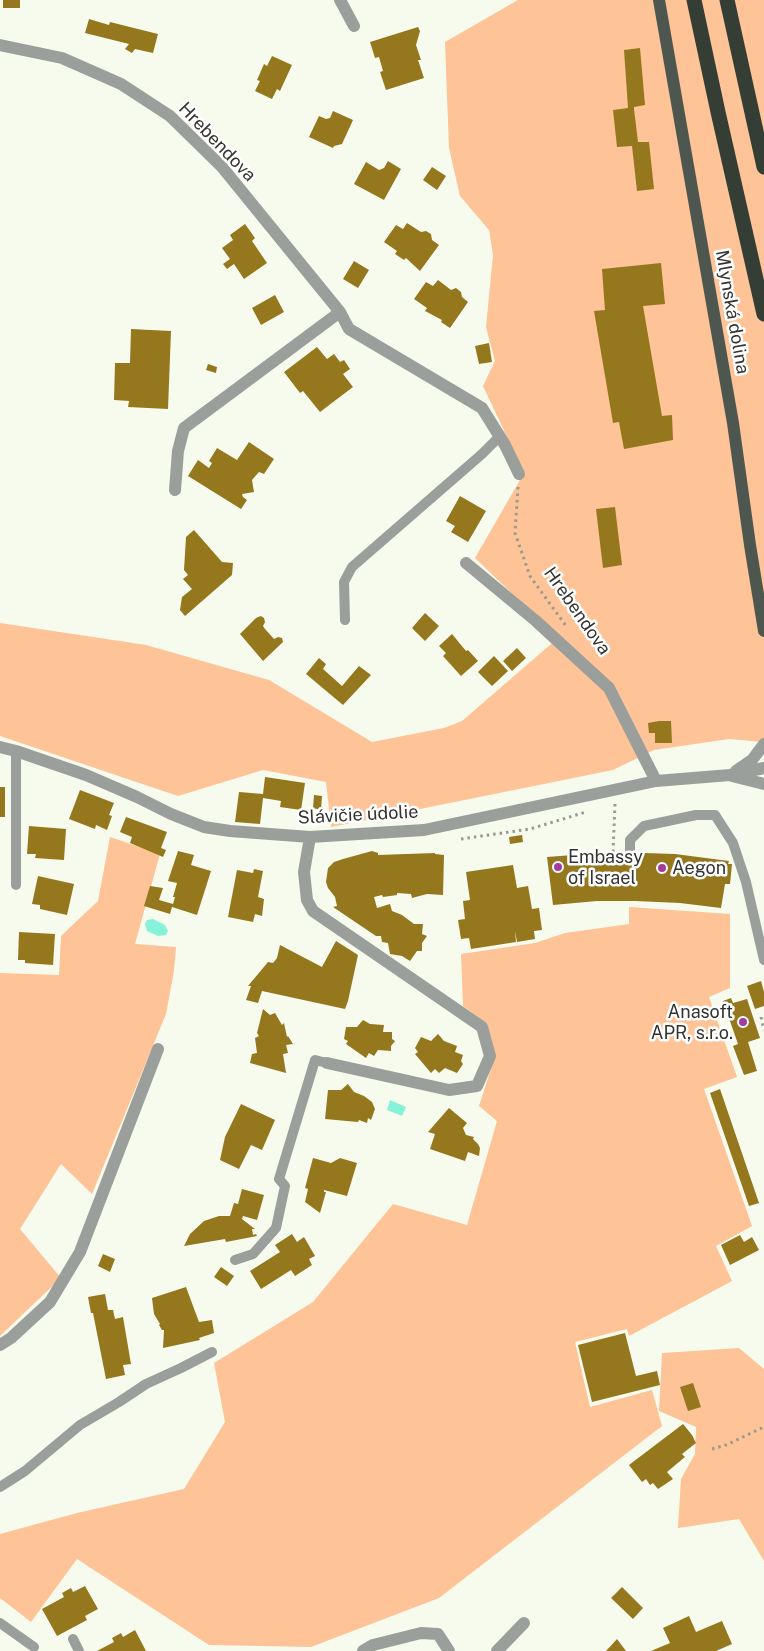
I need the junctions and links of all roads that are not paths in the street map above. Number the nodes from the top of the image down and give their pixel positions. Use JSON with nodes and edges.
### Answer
{"nodes":[{"id":1,"x":340,"y":0,"type":"edge"},
{"id":2,"x":659,"y":0,"type":"edge"},
{"id":3,"x":694,"y":0,"type":"edge"},
{"id":4,"x":727,"y":0,"type":"edge"},
{"id":5,"x":354,"y":26,"type":"dead end"},
{"id":6,"x":0,"y":45,"type":"edge"},
{"id":7,"x":750,"y":105,"type":"junction"},
{"id":8,"x":764,"y":139,"type":"edge"},
{"id":9,"x":764,"y":167,"type":"edge"},
{"id":10,"x":340,"y":312,"type":"junction"},
{"id":11,"x":764,"y":314,"type":"edge"},
{"id":12,"x":500,"y":436,"type":"junction"},
{"id":13,"x":519,"y":474,"type":"road end"},
{"id":14,"x":175,"y":490,"type":"dead end"},
{"id":15,"x":466,"y":563,"type":"dead end"},
{"id":16,"x":345,"y":620,"type":"dead end"},
{"id":17,"x":764,"y":631,"type":"edge"},
{"id":18,"x":764,"y":744,"type":"edge"},
{"id":19,"x":0,"y":747,"type":"edge"},
{"id":20,"x":16,"y":750,"type":"junction"},
{"id":21,"x":764,"y":768,"type":"edge"},
{"id":22,"x":730,"y":775,"type":"junction"},
{"id":23,"x":656,"y":781,"type":"junction"},
{"id":24,"x":764,"y":784,"type":"edge"},
{"id":25,"x":310,"y":837,"type":"junction"},
{"id":26,"x":630,"y":852,"type":"dead end"},
{"id":27,"x":16,"y":886,"type":"dead end"},
{"id":28,"x":764,"y":960,"type":"edge"},
{"id":29,"x":158,"y":1049,"type":"dead end"},
{"id":30,"x":327,"y":1062,"type":"joint"},
{"id":31,"x":234,"y":1260,"type":"dead end"},
{"id":32,"x":0,"y":1345,"type":"edge"},
{"id":33,"x":212,"y":1352,"type":"dead end"},
{"id":34,"x":0,"y":1487,"type":"edge"},
{"id":35,"x":0,"y":1623,"type":"edge"},
{"id":36,"x":524,"y":1623,"type":"dead end"},
{"id":37,"x":73,"y":1640,"type":"dead end"},
{"id":38,"x":34,"y":1647,"type":"dead end"},
{"id":39,"x":79,"y":1651,"type":"edge"},
{"id":40,"x":363,"y":1651,"type":"edge"},
{"id":41,"x":449,"y":1651,"type":"edge"},
{"id":42,"x":497,"y":1651,"type":"edge"}],
"edges":[{"from":1,"to":5,"type":"street"},
{"from":2,"to":17,"type":"main road","name":"Mlynská dolina"},
{"from":3,"to":11,"type":"highway"},
{"from":4,"to":7,"type":"highway"},
{"from":6,"to":10,"type":"street","name":"Hrebendova"},
{"from":7,"to":8,"type":"highway"},
{"from":7,"to":9,"type":"highway"},
{"from":10,"to":12,"type":"street","name":"Hrebendova"},
{"from":10,"to":14,"type":"street"},
{"from":12,"to":13,"type":"street","name":"Hrebendova"},
{"from":12,"to":16,"type":"lane"},
{"from":15,"to":23,"type":"street"},
{"from":18,"to":22,"type":"street","name":"Slávičie údolie"},
{"from":19,"to":20,"type":"street","name":"Slávičie údolie"},
{"from":20,"to":25,"type":"street","name":"Slávičie údolie"},
{"from":20,"to":27,"type":"lane"},
{"from":21,"to":22,"type":"street","name":"Slávičie údolie"},
{"from":22,"to":23,"type":"street","name":"Slávičie údolie"},
{"from":22,"to":24,"type":"street","name":"Slávičie údolie"},
{"from":23,"to":25,"type":"street","name":"Slávičie údolie"},
{"from":25,"to":30,"type":"street"},
{"from":26,"to":28,"type":"lane"},
{"from":29,"to":32,"type":"street"},
{"from":30,"to":31,"type":"lane"},
{"from":33,"to":34,"type":"lane"},
{"from":35,"to":38,"type":"lane"},
{"from":36,"to":42,"type":"street"},
{"from":37,"to":39,"type":"lane"},
{"from":40,"to":41,"type":"street"}]}
